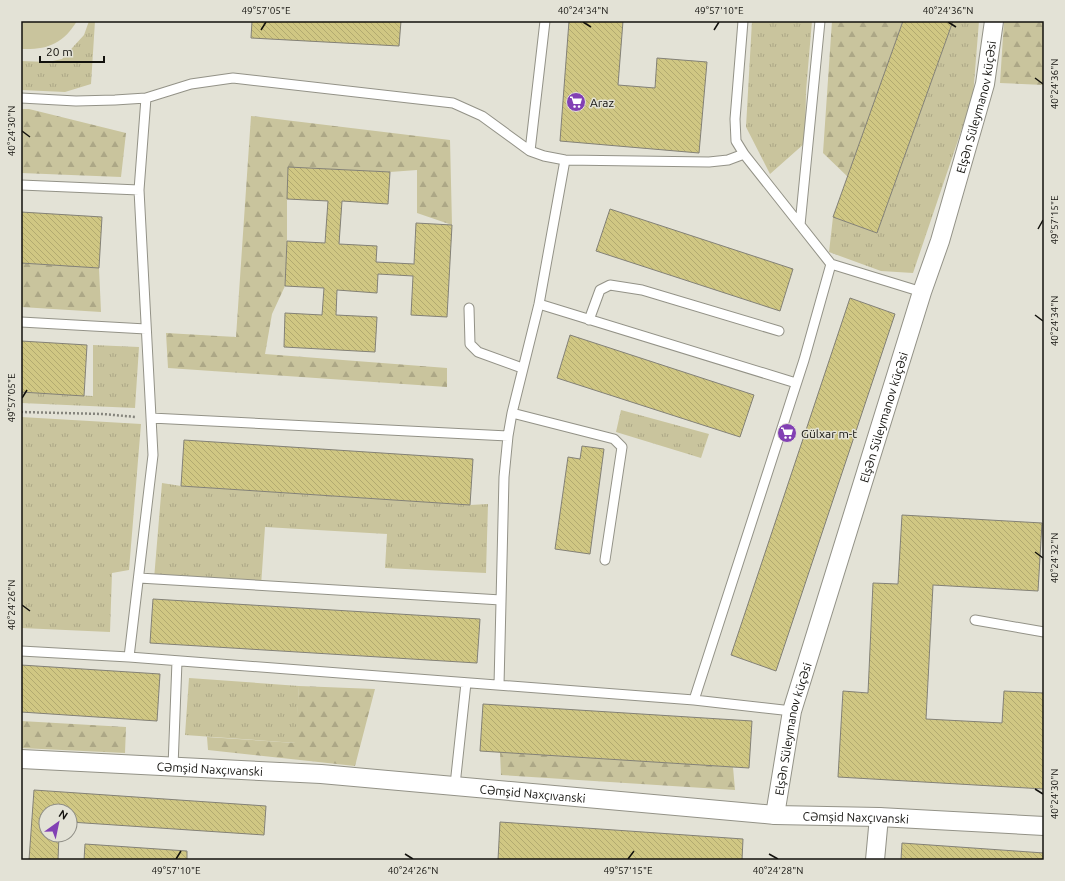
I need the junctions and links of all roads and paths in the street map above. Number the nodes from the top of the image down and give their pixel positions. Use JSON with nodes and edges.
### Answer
{"nodes":[{"id":1,"x":546,"y":21,"type":"edge"},
{"id":2,"x":743,"y":21,"type":"edge"},
{"id":3,"x":820,"y":21,"type":"edge"},
{"id":4,"x":994,"y":21,"type":"edge"},
{"id":5,"x":21,"y":98,"type":"edge"},
{"id":6,"x":146,"y":98,"type":"junction"},
{"id":7,"x":530,"y":151,"type":"junction"},
{"id":8,"x":744,"y":154,"type":"junction"},
{"id":9,"x":565,"y":160,"type":"junction"},
{"id":10,"x":21,"y":185,"type":"edge"},
{"id":11,"x":139,"y":190,"type":"junction"},
{"id":12,"x":800,"y":225,"type":"junction"},
{"id":13,"x":831,"y":264,"type":"junction"},
{"id":14,"x":922,"y":292,"type":"junction"},
{"id":15,"x":539,"y":304,"type":"junction"},
{"id":16,"x":469,"y":308,"type":"dead end"},
{"id":17,"x":589,"y":320,"type":"junction"},
{"id":18,"x":21,"y":322,"type":"edge"},
{"id":19,"x":146,"y":329,"type":"junction"},
{"id":20,"x":779,"y":331,"type":"dead end"},
{"id":21,"x":522,"y":368,"type":"junction"},
{"id":22,"x":796,"y":384,"type":"junction"},
{"id":23,"x":21,"y":412,"type":"edge"},
{"id":24,"x":512,"y":413,"type":"junction"},
{"id":25,"x":151,"y":418,"type":"junction"},
{"id":26,"x":508,"y":436,"type":"junction"},
{"id":27,"x":605,"y":560,"type":"dead end"},
{"id":28,"x":139,"y":578,"type":"junction"},
{"id":29,"x":501,"y":600,"type":"junction"},
{"id":30,"x":975,"y":620,"type":"dead end"},
{"id":31,"x":1044,"y":632,"type":"edge"},
{"id":32,"x":21,"y":651,"type":"edge"},
{"id":33,"x":129,"y":657,"type":"junction"},
{"id":34,"x":177,"y":661,"type":"junction"},
{"id":35,"x":466,"y":683,"type":"junction"},
{"id":36,"x":499,"y":685,"type":"junction"},
{"id":37,"x":694,"y":700,"type":"junction"},
{"id":38,"x":792,"y":711,"type":"junction"},
{"id":39,"x":21,"y":759,"type":"edge"},
{"id":40,"x":173,"y":767,"type":"junction"},
{"id":41,"x":455,"y":785,"type":"junction"},
{"id":42,"x":775,"y":815,"type":"junction"},
{"id":43,"x":879,"y":817,"type":"junction"},
{"id":44,"x":1044,"y":826,"type":"edge"},
{"id":45,"x":876,"y":860,"type":"edge"}],
"edges":[{"from":1,"to":7,"type":"lane"},
{"from":2,"to":8,"type":"lane"},
{"from":3,"to":12,"type":"lane"},
{"from":4,"to":14,"type":"street","name":"Elşən Süleymanov küçəsi"},
{"from":5,"to":6,"type":"lane"},
{"from":6,"to":7,"type":"lane"},
{"from":6,"to":11,"type":"lane"},
{"from":7,"to":9,"type":"lane"},
{"from":8,"to":9,"type":"lane"},
{"from":8,"to":12,"type":"lane"},
{"from":9,"to":15,"type":"lane"},
{"from":10,"to":11,"type":"lane"},
{"from":11,"to":19,"type":"lane"},
{"from":12,"to":13,"type":"lane"},
{"from":13,"to":14,"type":"lane"},
{"from":13,"to":22,"type":"lane"},
{"from":14,"to":38,"type":"street","name":"Elşən Süleymanov küçəsi"},
{"from":15,"to":17,"type":"lane"},
{"from":15,"to":21,"type":"lane"},
{"from":16,"to":21,"type":"lane"},
{"from":17,"to":20,"type":"lane"},
{"from":17,"to":22,"type":"lane"},
{"from":18,"to":19,"type":"lane"},
{"from":19,"to":25,"type":"lane"},
{"from":21,"to":24,"type":"lane"},
{"from":22,"to":37,"type":"lane"},
{"from":23,"to":25,"type":"path"},
{"from":24,"to":26,"type":"lane"},
{"from":24,"to":27,"type":"lane"},
{"from":25,"to":26,"type":"lane"},
{"from":25,"to":28,"type":"lane"},
{"from":26,"to":29,"type":"lane"},
{"from":28,"to":29,"type":"lane"},
{"from":28,"to":33,"type":"lane"},
{"from":29,"to":36,"type":"lane"},
{"from":30,"to":31,"type":"lane"},
{"from":32,"to":33,"type":"lane"},
{"from":33,"to":34,"type":"lane"},
{"from":34,"to":35,"type":"lane"},
{"from":34,"to":40,"type":"lane"},
{"from":35,"to":36,"type":"lane"},
{"from":35,"to":41,"type":"lane"},
{"from":36,"to":37,"type":"lane"},
{"from":37,"to":38,"type":"lane"},
{"from":38,"to":42,"type":"street","name":"Elşən Süleymanov küçəsi"},
{"from":39,"to":40,"type":"street","name":"Cəmşid Naxçıvanski"},
{"from":40,"to":41,"type":"street","name":"Cəmşid Naxçıvanski"},
{"from":41,"to":42,"type":"street","name":"Cəmşid Naxçıvanski"},
{"from":42,"to":43,"type":"street","name":"Cəmşid Naxçıvanski"},
{"from":43,"to":44,"type":"street","name":"Cəmşid Naxçıvanski"},
{"from":43,"to":45,"type":"street"}]}
